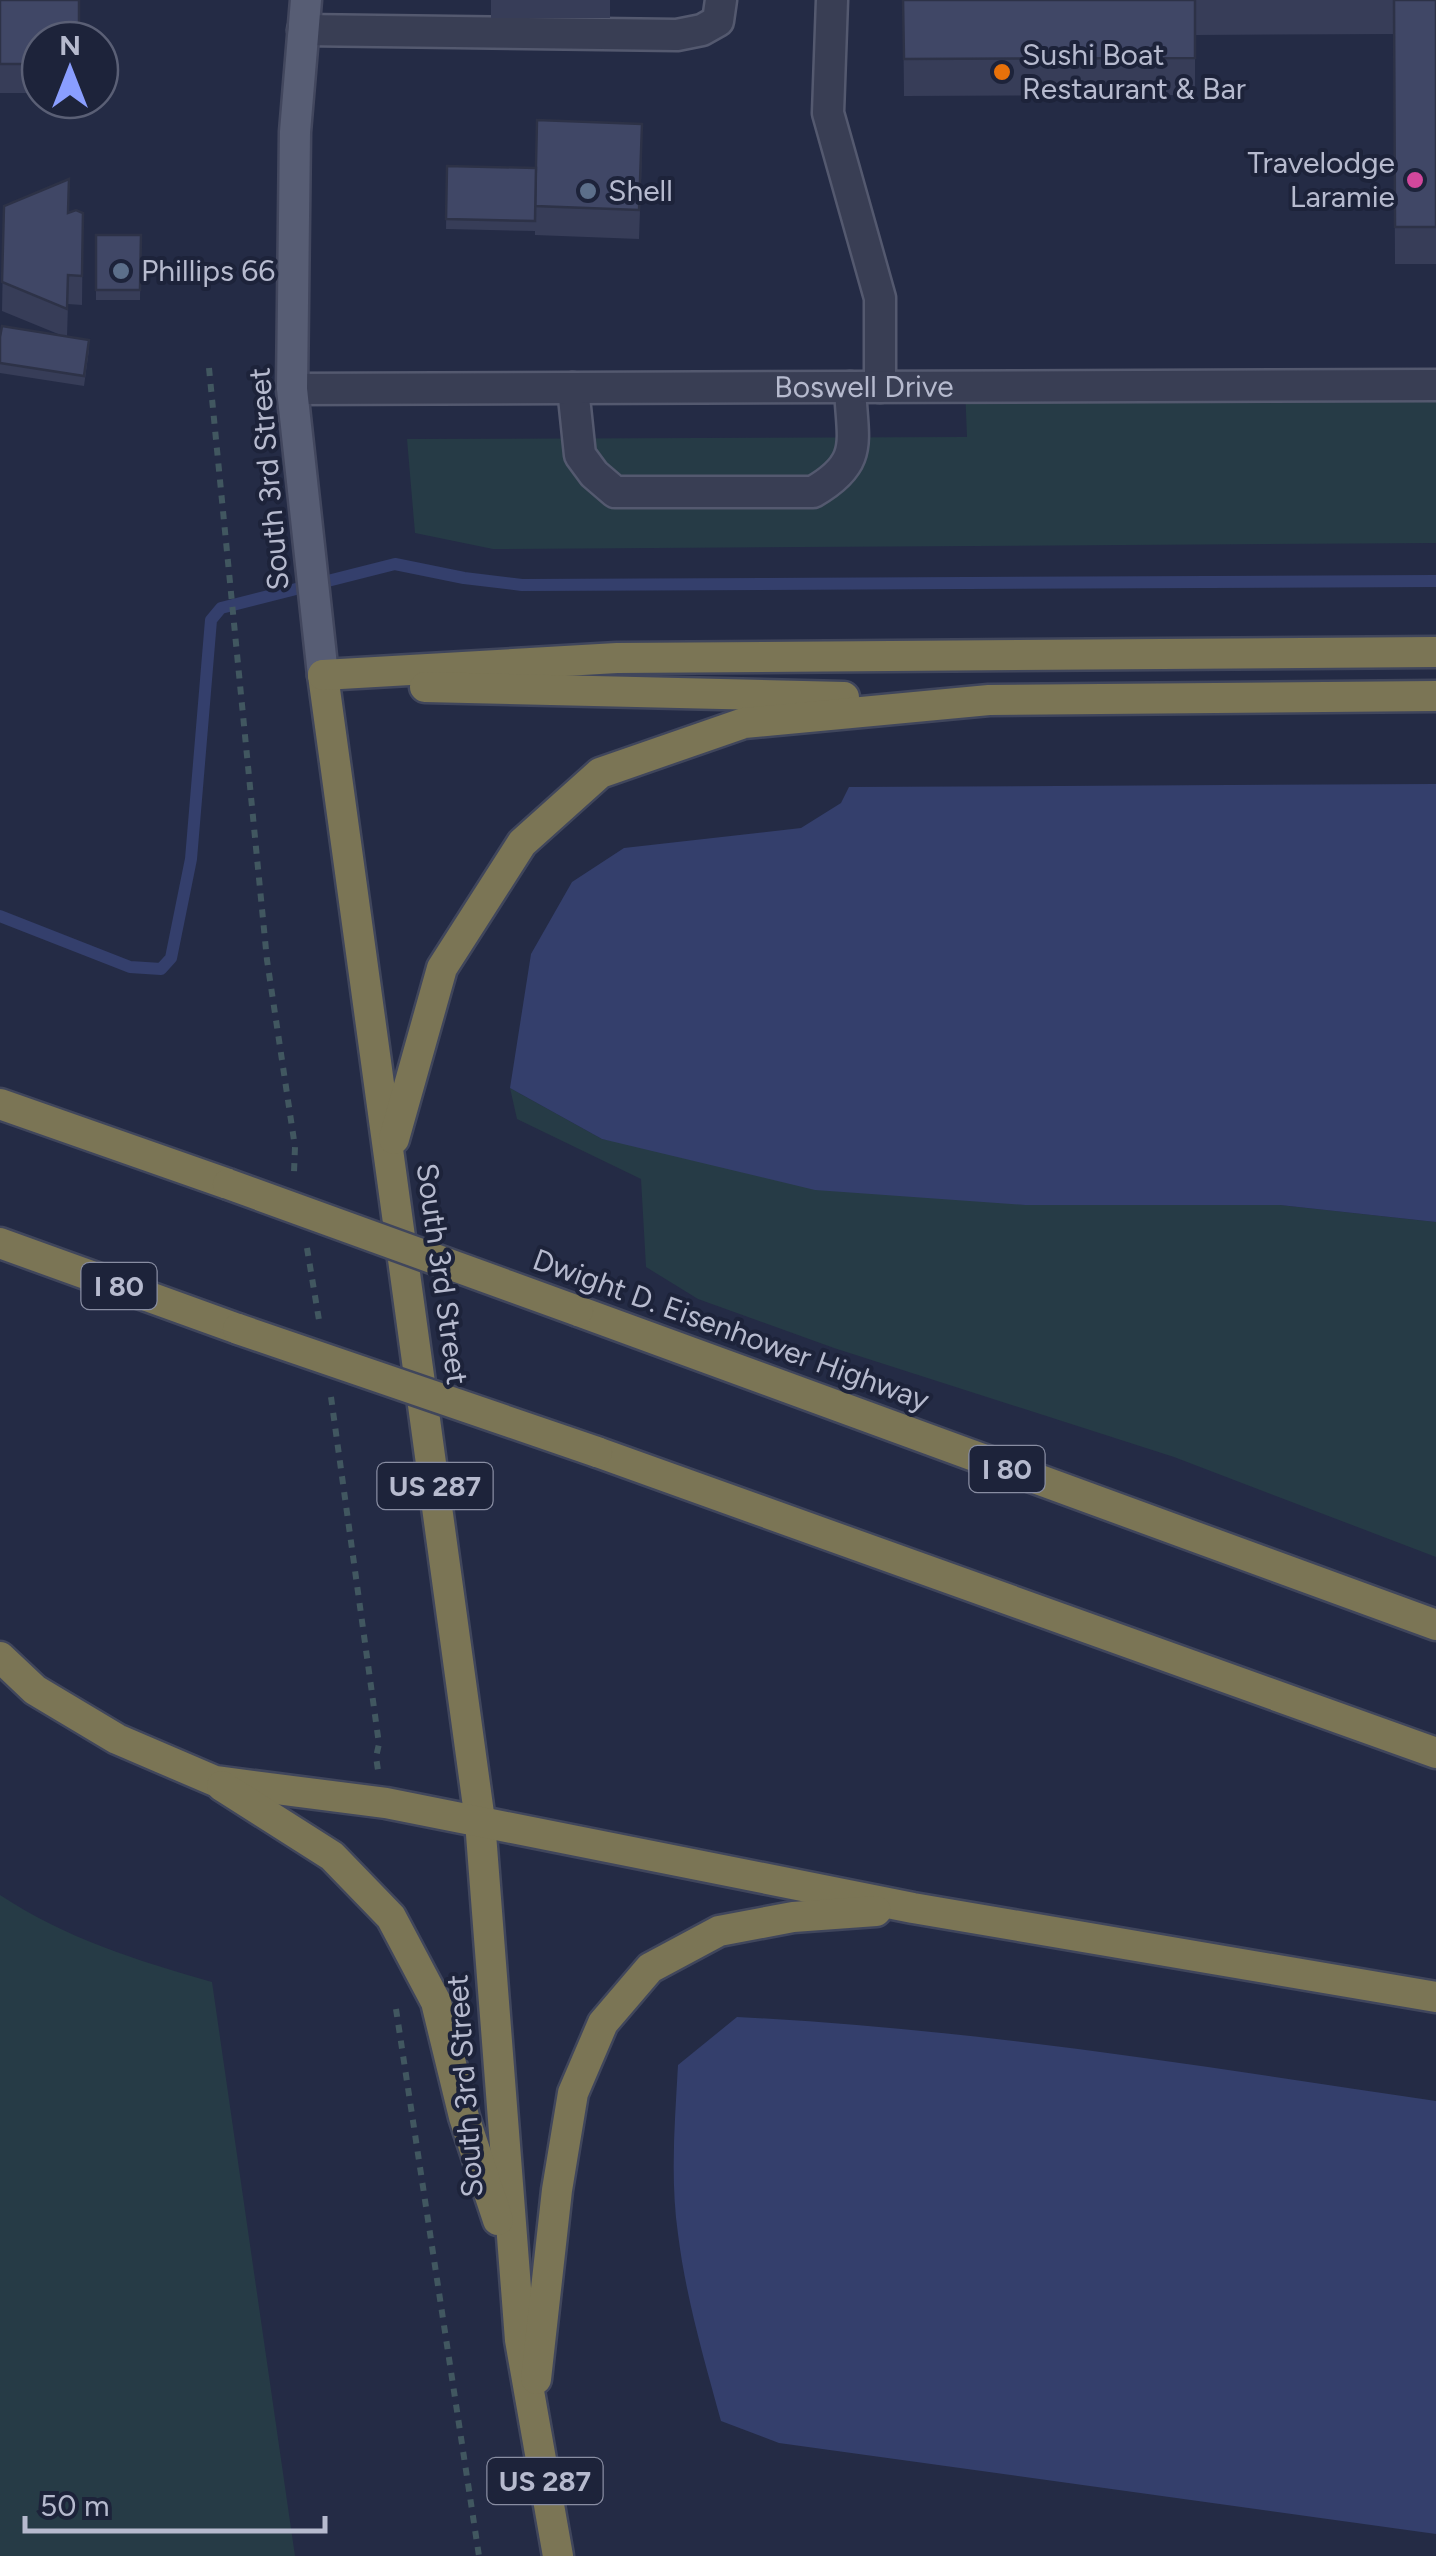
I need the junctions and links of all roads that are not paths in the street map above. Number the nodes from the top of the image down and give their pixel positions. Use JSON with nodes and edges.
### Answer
{"nodes":[{"id":1,"x":721,"y":0,"type":"edge"},
{"id":2,"x":832,"y":0,"type":"edge"},
{"id":3,"x":304,"y":15,"type":"edge"},
{"id":4,"x":1436,"y":385,"type":"edge"},
{"id":5,"x":865,"y":387,"type":"junction"},
{"id":6,"x":573,"y":388,"type":"junction"},
{"id":7,"x":292,"y":389,"type":"junction"},
{"id":8,"x":1436,"y":652,"type":"edge"},
{"id":9,"x":323,"y":675,"type":"junction"},
{"id":10,"x":1436,"y":696,"type":"edge"},
{"id":11,"x":990,"y":700,"type":"junction"},
{"id":12,"x":0,"y":1104,"type":"edge"},
{"id":13,"x":391,"y":1152,"type":"junction"},
{"id":14,"x":0,"y":1243,"type":"edge"},
{"id":15,"x":1300,"y":1577,"type":"junction"},
{"id":16,"x":1436,"y":1618,"type":"edge"},
{"id":17,"x":1436,"y":1626,"type":"edge"},
{"id":18,"x":0,"y":1657,"type":"edge"},
{"id":19,"x":1436,"y":1754,"type":"edge"},
{"id":20,"x":215,"y":1781,"type":"junction"},
{"id":21,"x":480,"y":1820,"type":"junction"},
{"id":22,"x":913,"y":1908,"type":"junction"},
{"id":23,"x":1436,"y":1997,"type":"edge"},
{"id":24,"x":514,"y":2268,"type":"junction"},
{"id":25,"x":532,"y":2407,"type":"junction"},
{"id":26,"x":558,"y":2556,"type":"edge"}],
"edges":[{"from":1,"to":3,"type":"street"},
{"from":2,"to":5,"type":"street"},
{"from":3,"to":7,"type":"main road","name":"South 3rd Street","number":"US 287"},
{"from":4,"to":5,"type":"street","name":"Boswell Drive"},
{"from":5,"to":6,"type":"street","name":"Boswell Drive"},
{"from":5,"to":6,"type":"street"},
{"from":6,"to":7,"type":"street","name":"Boswell Drive"},
{"from":7,"to":9,"type":"main road","name":"South 3rd Street","number":"US 287"},
{"from":8,"to":9,"type":"highway"},
{"from":9,"to":11,"type":"highway"},
{"from":9,"to":13,"type":"highway","name":"South 3rd Street","number":"US 287"},
{"from":10,"to":11,"type":"highway"},
{"from":11,"to":13,"type":"highway"},
{"from":12,"to":15,"type":"highway","name":"Dwight D. Eisenhower Highway","number":"I 80","bridge":true},
{"from":13,"to":21,"type":"highway","name":"South 3rd Street","number":"US 287"},
{"from":14,"to":19,"type":"highway","number":"I 80","bridge":true},
{"from":15,"to":16,"type":"highway"},
{"from":15,"to":17,"type":"highway","name":"Dwight D. Eisenhower Highway","number":"I 80"},
{"from":18,"to":20,"type":"highway"},
{"from":20,"to":21,"type":"highway"},
{"from":20,"to":24,"type":"highway"},
{"from":21,"to":22,"type":"highway"},
{"from":21,"to":24,"type":"highway","name":"South 3rd Street","number":"US 287"},
{"from":22,"to":23,"type":"highway"},
{"from":22,"to":25,"type":"highway"},
{"from":24,"to":25,"type":"highway","name":"South 3rd Street","number":"US 287"},
{"from":25,"to":26,"type":"highway","name":"South 3rd Street","number":"US 287"}]}
